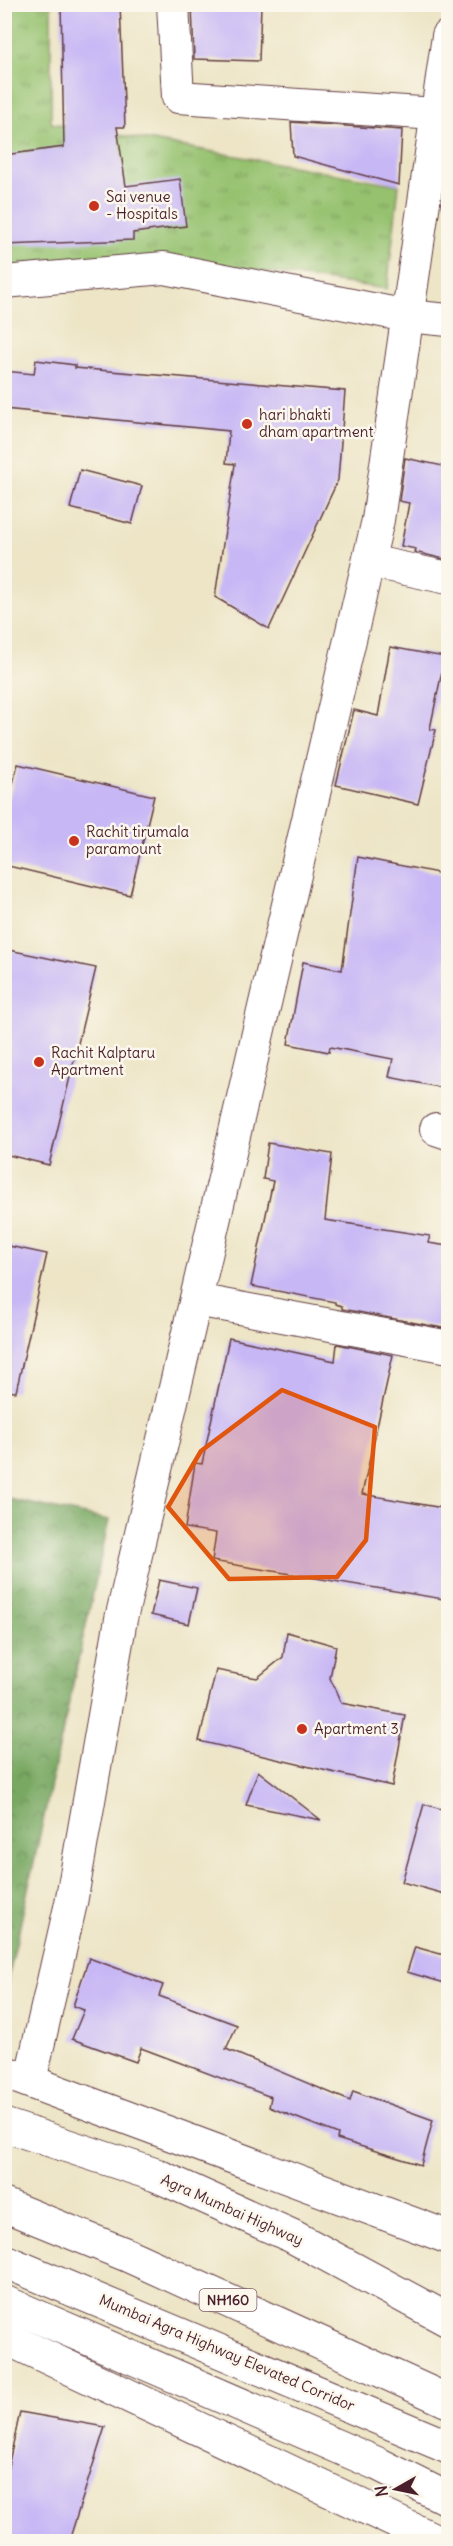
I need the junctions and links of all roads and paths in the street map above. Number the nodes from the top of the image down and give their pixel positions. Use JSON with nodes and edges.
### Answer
{"nodes":[{"id":1,"x":172,"y":4,"type":"edge"},
{"id":2,"x":448,"y":36,"type":"edge"},
{"id":3,"x":436,"y":114,"type":"junction"},
{"id":4,"x":4,"y":282,"type":"edge"},
{"id":5,"x":407,"y":316,"type":"junction"},
{"id":6,"x":448,"y":320,"type":"edge"},
{"id":7,"x":369,"y":561,"type":"junction"},
{"id":8,"x":448,"y":578,"type":"edge"},
{"id":9,"x":196,"y":1300,"type":"junction"},
{"id":10,"x":444,"y":1346,"type":"dead end"},
{"id":11,"x":17,"y":2077,"type":"edge"},
{"id":12,"x":4,"y":2125,"type":"edge"},
{"id":13,"x":4,"y":2205,"type":"edge"},
{"id":14,"x":448,"y":2237,"type":"edge"},
{"id":15,"x":4,"y":2261,"type":"edge"},
{"id":16,"x":4,"y":2302,"type":"edge"},
{"id":17,"x":448,"y":2320,"type":"edge"},
{"id":18,"x":4,"y":2337,"type":"edge"},
{"id":19,"x":448,"y":2401,"type":"edge"},
{"id":20,"x":448,"y":2446,"type":"edge"},
{"id":21,"x":448,"y":2499,"type":"edge"},
{"id":22,"x":439,"y":2541,"type":"edge"}],
"edges":[{"from":1,"to":3,"type":"street"},
{"from":2,"to":3,"type":"street"},
{"from":3,"to":5,"type":"street"},
{"from":4,"to":5,"type":"street"},
{"from":5,"to":6,"type":"street"},
{"from":5,"to":7,"type":"street"},
{"from":7,"to":8,"type":"street"},
{"from":7,"to":9,"type":"street"},
{"from":9,"to":10,"type":"street"},
{"from":9,"to":11,"type":"street"},
{"from":11,"to":14,"type":"main road"},
{"from":12,"to":17,"type":"main road","name":"Agra Mumbai Highway"},
{"from":13,"to":19,"type":"main road","number":"NH160"},
{"from":15,"to":20,"type":"main road","name":"Mumbai Agra Highway Elevated Corridor"},
{"from":16,"to":21,"type":"main road"},
{"from":18,"to":22,"type":"main road"}]}
